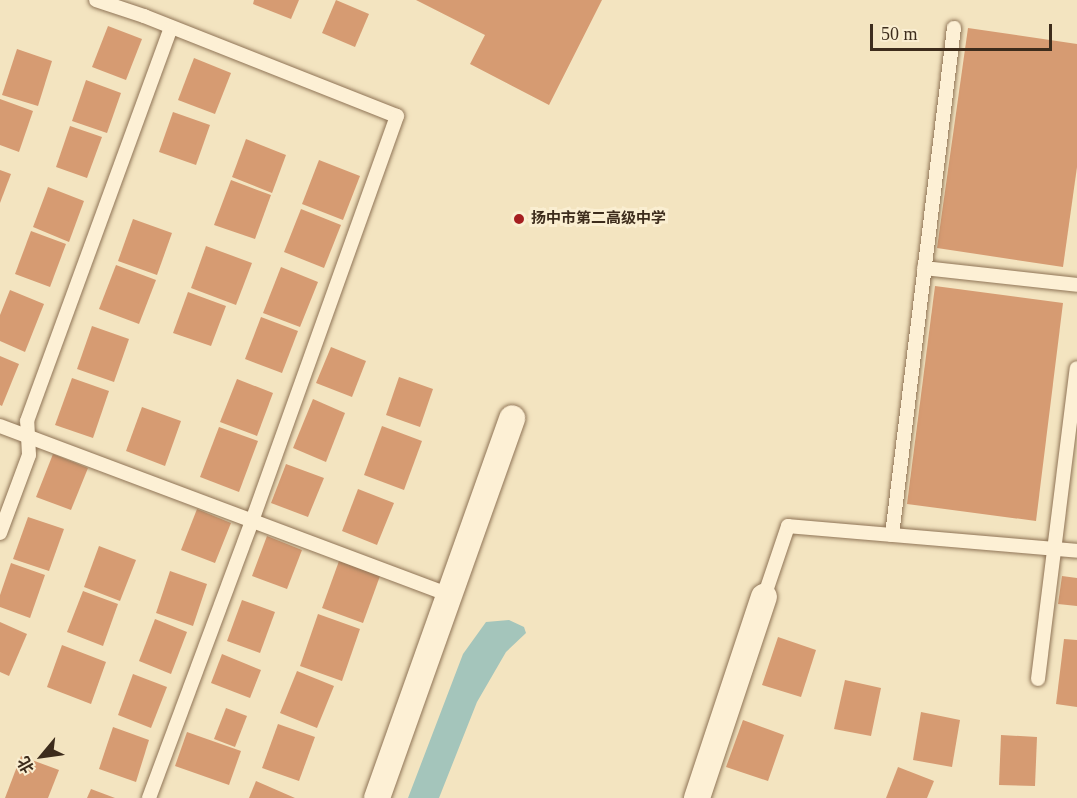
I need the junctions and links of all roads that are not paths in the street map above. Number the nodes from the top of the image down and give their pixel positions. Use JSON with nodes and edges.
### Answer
{"nodes":[{"id":1,"x":96,"y":0,"type":"edge"},
{"id":2,"x":171,"y":27,"type":"junction"},
{"id":3,"x":954,"y":28,"type":"dead end"},
{"id":4,"x":924,"y":268,"type":"junction"},
{"id":5,"x":1077,"y":285,"type":"edge"},
{"id":6,"x":1077,"y":368,"type":"edge"},
{"id":7,"x":512,"y":418,"type":"dead end"},
{"id":8,"x":0,"y":426,"type":"edge"},
{"id":9,"x":30,"y":438,"type":"junction"},
{"id":10,"x":252,"y":521,"type":"junction"},
{"id":11,"x":0,"y":533,"type":"edge"},
{"id":12,"x":892,"y":535,"type":"junction"},
{"id":13,"x":1054,"y":549,"type":"junction"},
{"id":14,"x":1077,"y":551,"type":"edge"},
{"id":15,"x":449,"y":595,"type":"junction"},
{"id":16,"x":764,"y":597,"type":"joint"},
{"id":17,"x":1038,"y":679,"type":"dead end"},
{"id":18,"x":149,"y":798,"type":"edge"},
{"id":19,"x":377,"y":798,"type":"edge"},
{"id":20,"x":697,"y":798,"type":"edge"}],
"edges":[{"from":1,"to":2,"type":"lane"},
{"from":2,"to":9,"type":"lane"},
{"from":2,"to":10,"type":"lane"},
{"from":3,"to":4,"type":"lane"},
{"from":4,"to":5,"type":"lane"},
{"from":4,"to":12,"type":"lane"},
{"from":6,"to":13,"type":"lane"},
{"from":7,"to":15,"type":"street"},
{"from":8,"to":9,"type":"lane"},
{"from":9,"to":10,"type":"lane"},
{"from":9,"to":11,"type":"lane"},
{"from":10,"to":15,"type":"lane"},
{"from":10,"to":18,"type":"lane"},
{"from":12,"to":13,"type":"lane"},
{"from":12,"to":16,"type":"lane"},
{"from":13,"to":14,"type":"lane"},
{"from":13,"to":17,"type":"lane"},
{"from":15,"to":19,"type":"street"},
{"from":16,"to":20,"type":"street"}]}
